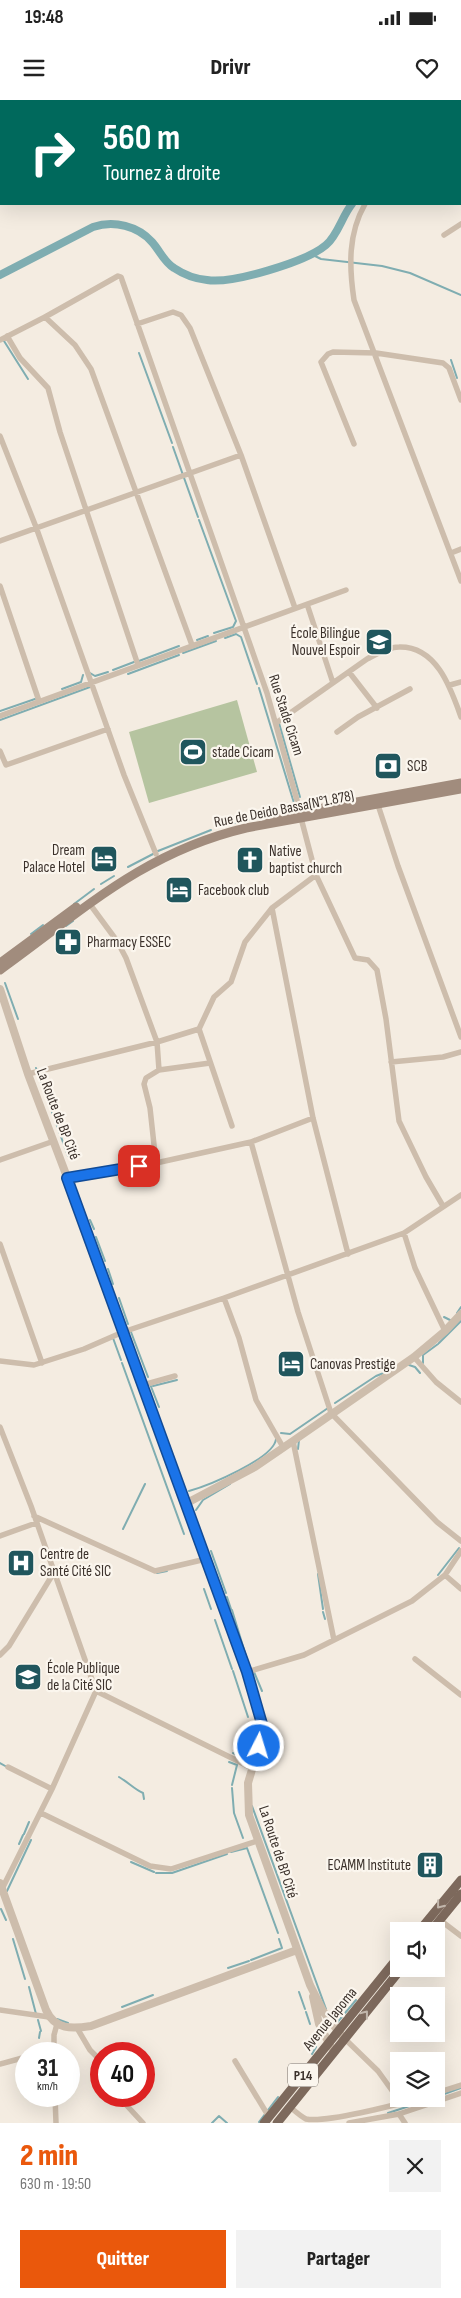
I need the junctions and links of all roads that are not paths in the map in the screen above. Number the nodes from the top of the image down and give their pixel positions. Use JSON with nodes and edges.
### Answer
{"nodes":[{"id":1,"x":365,"y":205,"type":"edge"},
{"id":2,"x":461,"y":224,"type":"edge"},
{"id":3,"x":444,"y":234,"type":"dead end"},
{"id":4,"x":45,"y":317,"type":"junction"},
{"id":5,"x":137,"y":324,"type":"junction"},
{"id":6,"x":7,"y":336,"type":"junction"},
{"id":7,"x":0,"y":340,"type":"edge"},
{"id":8,"x":376,"y":353,"type":"junction"},
{"id":9,"x":461,"y":400,"type":"edge"},
{"id":10,"x":0,"y":436,"type":"edge"},
{"id":11,"x":354,"y":444,"type":"dead end"},
{"id":12,"x":241,"y":455,"type":"junction"},
{"id":13,"x":188,"y":473,"type":"junction"},
{"id":14,"x":136,"y":491,"type":"junction"},
{"id":15,"x":86,"y":511,"type":"junction"},
{"id":16,"x":36,"y":527,"type":"junction"},
{"id":17,"x":0,"y":541,"type":"edge"},
{"id":18,"x":461,"y":549,"type":"edge"},
{"id":19,"x":451,"y":553,"type":"junction"},
{"id":20,"x":461,"y":581,"type":"edge"},
{"id":21,"x":0,"y":586,"type":"edge"},
{"id":22,"x":346,"y":590,"type":"dead end"},
{"id":23,"x":307,"y":604,"type":"junction"},
{"id":24,"x":295,"y":608,"type":"junction"},
{"id":25,"x":243,"y":628,"type":"junction"},
{"id":26,"x":192,"y":645,"type":"junction"},
{"id":27,"x":138,"y":664,"type":"junction"},
{"id":28,"x":349,"y":672,"type":"junction"},
{"id":29,"x":92,"y":682,"type":"junction"},
{"id":30,"x":461,"y":682,"type":"edge"},
{"id":31,"x":333,"y":683,"type":"junction"},
{"id":32,"x":450,"y":685,"type":"junction"},
{"id":33,"x":410,"y":689,"type":"dead end"},
{"id":34,"x":39,"y":701,"type":"junction"},
{"id":35,"x":377,"y":708,"type":"junction"},
{"id":36,"x":0,"y":716,"type":"edge"},
{"id":37,"x":461,"y":717,"type":"edge"},
{"id":38,"x":276,"y":723,"type":"junction"},
{"id":39,"x":108,"y":729,"type":"junction"},
{"id":40,"x":337,"y":732,"type":"dead end"},
{"id":41,"x":0,"y":751,"type":"edge"},
{"id":42,"x":461,"y":783,"type":"edge"},
{"id":43,"x":461,"y":789,"type":"edge"},
{"id":44,"x":428,"y":793,"type":"junction"},
{"id":45,"x":378,"y":805,"type":"junction"},
{"id":46,"x":301,"y":814,"type":"junction"},
{"id":47,"x":156,"y":854,"type":"junction"},
{"id":48,"x":316,"y":874,"type":"junction"},
{"id":49,"x":89,"y":903,"type":"junction"},
{"id":50,"x":272,"y":908,"type":"junction"},
{"id":51,"x":1,"y":963,"type":"edge"},
{"id":52,"x":0,"y":990,"type":"edge"},
{"id":53,"x":199,"y":1029,"type":"junction"},
{"id":54,"x":461,"y":1037,"type":"edge"},
{"id":55,"x":157,"y":1042,"type":"junction"},
{"id":56,"x":461,"y":1052,"type":"edge"},
{"id":57,"x":391,"y":1062,"type":"junction"},
{"id":58,"x":210,"y":1063,"type":"junction"},
{"id":59,"x":160,"y":1070,"type":"junction"},
{"id":60,"x":28,"y":1074,"type":"junction"},
{"id":61,"x":313,"y":1118,"type":"junction"},
{"id":62,"x":232,"y":1126,"type":"dead end"},
{"id":63,"x":54,"y":1141,"type":"junction"},
{"id":64,"x":251,"y":1142,"type":"junction"},
{"id":65,"x":0,"y":1160,"type":"edge"},
{"id":66,"x":156,"y":1163,"type":"junction"},
{"id":67,"x":67,"y":1178,"type":"junction"},
{"id":68,"x":461,"y":1195,"type":"edge"},
{"id":69,"x":443,"y":1206,"type":"junction"},
{"id":70,"x":404,"y":1233,"type":"junction"},
{"id":71,"x":0,"y":1244,"type":"edge"},
{"id":72,"x":348,"y":1254,"type":"junction"},
{"id":73,"x":288,"y":1275,"type":"junction"},
{"id":74,"x":224,"y":1298,"type":"junction"},
{"id":75,"x":461,"y":1314,"type":"edge"},
{"id":76,"x":123,"y":1332,"type":"junction"},
{"id":77,"x":445,"y":1332,"type":"junction"},
{"id":78,"x":414,"y":1358,"type":"junction"},
{"id":79,"x":0,"y":1361,"type":"edge"},
{"id":80,"x":42,"y":1363,"type":"junction"},
{"id":81,"x":175,"y":1376,"type":"dead end"},
{"id":82,"x":143,"y":1385,"type":"junction"},
{"id":83,"x":461,"y":1402,"type":"edge"},
{"id":84,"x":331,"y":1413,"type":"junction"},
{"id":85,"x":0,"y":1427,"type":"edge"},
{"id":86,"x":292,"y":1442,"type":"junction"},
{"id":87,"x":283,"y":1447,"type":"junction"},
{"id":88,"x":185,"y":1504,"type":"junction"},
{"id":89,"x":35,"y":1520,"type":"junction"},
{"id":90,"x":0,"y":1536,"type":"edge"},
{"id":91,"x":461,"y":1541,"type":"edge"},
{"id":92,"x":461,"y":1551,"type":"edge"},
{"id":93,"x":206,"y":1560,"type":"junction"},
{"id":94,"x":53,"y":1574,"type":"junction"},
{"id":95,"x":444,"y":1575,"type":"junction"},
{"id":96,"x":461,"y":1589,"type":"edge"},
{"id":97,"x":334,"y":1640,"type":"junction"},
{"id":98,"x":0,"y":1655,"type":"edge"},
{"id":99,"x":415,"y":1659,"type":"dead end"},
{"id":100,"x":247,"y":1672,"type":"junction"},
{"id":101,"x":96,"y":1691,"type":"junction"},
{"id":102,"x":461,"y":1695,"type":"edge"},
{"id":103,"x":8,"y":1767,"type":"dead end"},
{"id":104,"x":252,"y":1768,"type":"junction"},
{"id":105,"x":52,"y":1789,"type":"junction"},
{"id":106,"x":41,"y":1813,"type":"junction"},
{"id":107,"x":257,"y":1841,"type":"junction"},
{"id":108,"x":461,"y":1880,"type":"edge"},
{"id":109,"x":1,"y":1886,"type":"edge"},
{"id":110,"x":461,"y":1894,"type":"edge"},
{"id":111,"x":440,"y":1920,"type":"joint"},
{"id":112,"x":426,"y":1922,"type":"edge"},
{"id":113,"x":461,"y":1936,"type":"edge"},
{"id":114,"x":297,"y":1950,"type":"junction"},
{"id":115,"x":390,"y":1967,"type":"edge"},
{"id":116,"x":395,"y":1977,"type":"edge"},
{"id":117,"x":310,"y":1985,"type":"junction"},
{"id":118,"x":0,"y":2010,"type":"edge"},
{"id":119,"x":49,"y":2017,"type":"junction"},
{"id":120,"x":57,"y":2024,"type":"junction"},
{"id":121,"x":77,"y":2028,"type":"junction"},
{"id":122,"x":338,"y":2032,"type":"junction"},
{"id":123,"x":345,"y":2040,"type":"junction"},
{"id":124,"x":54,"y":2042,"type":"edge"},
{"id":125,"x":328,"y":2044,"type":"junction"},
{"id":126,"x":90,"y":2050,"type":"edge"},
{"id":127,"x":335,"y":2051,"type":"junction"},
{"id":128,"x":15,"y":2060,"type":"edge"},
{"id":129,"x":235,"y":2061,"type":"dead end"},
{"id":130,"x":0,"y":2064,"type":"edge"},
{"id":131,"x":461,"y":2085,"type":"edge"},
{"id":132,"x":390,"y":2088,"type":"edge"},
{"id":133,"x":445,"y":2090,"type":"edge"},
{"id":134,"x":461,"y":2093,"type":"edge"},
{"id":135,"x":55,"y":2107,"type":"edge"},
{"id":136,"x":128,"y":2107,"type":"edge"},
{"id":137,"x":290,"y":2107,"type":"junction"},
{"id":138,"x":391,"y":2107,"type":"edge"},
{"id":139,"x":399,"y":2114,"type":"junction"},
{"id":140,"x":267,"y":2120,"type":"edge"},
{"id":141,"x":56,"y":2123,"type":"edge"},
{"id":142,"x":143,"y":2123,"type":"edge"},
{"id":143,"x":277,"y":2123,"type":"edge"},
{"id":144,"x":349,"y":2123,"type":"edge"},
{"id":145,"x":405,"y":2123,"type":"edge"}],
"edges":[{"from":1,"to":8,"type":"street"},
{"from":2,"to":3,"type":"street"},
{"from":4,"to":5,"type":"street","name":"Rue Stade Cicam"},
{"from":4,"to":6,"type":"street"},
{"from":4,"to":14,"type":"street"},
{"from":5,"to":12,"type":"street"},
{"from":5,"to":13,"type":"street","name":"Rue Stade Cicam"},
{"from":6,"to":7,"type":"street"},
{"from":6,"to":15,"type":"street"},
{"from":8,"to":9,"type":"street"},
{"from":8,"to":11,"type":"street"},
{"from":8,"to":19,"type":"street"},
{"from":10,"to":16,"type":"street"},
{"from":12,"to":13,"type":"street"},
{"from":12,"to":24,"type":"street"},
{"from":13,"to":14,"type":"street"},
{"from":13,"to":25,"type":"street","name":"Rue Stade Cicam"},
{"from":14,"to":15,"type":"street"},
{"from":14,"to":26,"type":"street"},
{"from":15,"to":16,"type":"street"},
{"from":15,"to":27,"type":"street"},
{"from":16,"to":17,"type":"street"},
{"from":16,"to":29,"type":"street"},
{"from":18,"to":19,"type":"street"},
{"from":19,"to":20,"type":"street"},
{"from":21,"to":34,"type":"street"},
{"from":22,"to":23,"type":"street"},
{"from":23,"to":24,"type":"street"},
{"from":23,"to":31,"type":"street"},
{"from":24,"to":25,"type":"street"},
{"from":25,"to":26,"type":"street"},
{"from":25,"to":38,"type":"street","name":"Rue Stade Cicam"},
{"from":26,"to":27,"type":"street"},
{"from":27,"to":29,"type":"street"},
{"from":28,"to":31,"type":"street"},
{"from":28,"to":32,"type":"street"},
{"from":28,"to":35,"type":"street"},
{"from":29,"to":34,"type":"street"},
{"from":29,"to":39,"type":"street"},
{"from":30,"to":32,"type":"street"},
{"from":31,"to":38,"type":"street"},
{"from":32,"to":37,"type":"street"},
{"from":33,"to":35,"type":"street"},
{"from":34,"to":36,"type":"street"},
{"from":35,"to":40,"type":"street"},
{"from":38,"to":46,"type":"street","name":"Rue Stade Cicam"},
{"from":39,"to":41,"type":"street"},
{"from":39,"to":47,"type":"street"},
{"from":42,"to":44,"type":"main road"},
{"from":43,"to":44,"type":"main road","name":"Rue de Deido Bassa(N°1.878)"},
{"from":44,"to":45,"type":"main road","name":"Rue de Deido Bassa(N°1.878)"},
{"from":44,"to":46,"type":"main road"},
{"from":45,"to":46,"type":"main road","name":"Rue de Deido Bassa(N°1.878)"},
{"from":45,"to":54,"type":"street"},
{"from":46,"to":47,"type":"main road"},
{"from":46,"to":48,"type":"street","name":"Rue Stade Cicam"},
{"from":46,"to":49,"type":"main road","name":"Rue de Deido Bassa(N°1.878)"},
{"from":47,"to":51,"type":"main road"},
{"from":48,"to":50,"type":"street"},
{"from":48,"to":57,"type":"street","name":"Rue Stade Cicam"},
{"from":49,"to":51,"type":"main road","name":"Rue de Deido Bassa(N°1.878)"},
{"from":49,"to":55,"type":"street"},
{"from":50,"to":53,"type":"street"},
{"from":50,"to":61,"type":"street"},
{"from":52,"to":60,"type":"street","name":"La Route de BP Cité"},
{"from":53,"to":55,"type":"street"},
{"from":53,"to":58,"type":"street"},
{"from":55,"to":59,"type":"street"},
{"from":55,"to":60,"type":"street"},
{"from":56,"to":57,"type":"street"},
{"from":57,"to":69,"type":"street"},
{"from":58,"to":59,"type":"street"},
{"from":58,"to":62,"type":"street"},
{"from":59,"to":66,"type":"street"},
{"from":60,"to":63,"type":"street","name":"La Route de BP Cité"},
{"from":61,"to":64,"type":"street"},
{"from":61,"to":72,"type":"street"},
{"from":63,"to":65,"type":"street"},
{"from":63,"to":67,"type":"street","name":"La Route de BP Cité"},
{"from":64,"to":66,"type":"street"},
{"from":64,"to":73,"type":"street"},
{"from":66,"to":67,"type":"street"},
{"from":67,"to":76,"type":"street","name":"La Route de BP Cité"},
{"from":68,"to":69,"type":"street"},
{"from":69,"to":70,"type":"street"},
{"from":70,"to":72,"type":"street"},
{"from":70,"to":77,"type":"street"},
{"from":71,"to":80,"type":"street"},
{"from":72,"to":73,"type":"street"},
{"from":73,"to":74,"type":"street"},
{"from":73,"to":84,"type":"street"},
{"from":74,"to":76,"type":"street"},
{"from":74,"to":87,"type":"street"},
{"from":75,"to":77,"type":"street"},
{"from":76,"to":80,"type":"street"},
{"from":76,"to":82,"type":"street","name":"La Route de BP Cité"},
{"from":77,"to":78,"type":"street"},
{"from":78,"to":83,"type":"street"},
{"from":78,"to":84,"type":"street"},
{"from":79,"to":80,"type":"street"},
{"from":81,"to":82,"type":"street"},
{"from":82,"to":88,"type":"street","name":"La Route de BP Cité"},
{"from":84,"to":86,"type":"street"},
{"from":84,"to":91,"type":"street"},
{"from":85,"to":89,"type":"street"},
{"from":86,"to":87,"type":"street"},
{"from":86,"to":97,"type":"street"},
{"from":87,"to":88,"type":"street"},
{"from":88,"to":93,"type":"street","name":"La Route de BP Cité"},
{"from":89,"to":90,"type":"street"},
{"from":89,"to":93,"type":"street"},
{"from":89,"to":94,"type":"street"},
{"from":92,"to":95,"type":"street"},
{"from":93,"to":100,"type":"street","name":"La Route de BP Cité"},
{"from":94,"to":98,"type":"street"},
{"from":94,"to":101,"type":"street"},
{"from":95,"to":96,"type":"street"},
{"from":95,"to":97,"type":"street"},
{"from":97,"to":100,"type":"street"},
{"from":99,"to":102,"type":"street"},
{"from":100,"to":104,"type":"street","name":"La Route de BP Cité"},
{"from":101,"to":104,"type":"street"},
{"from":101,"to":105,"type":"street"},
{"from":103,"to":105,"type":"street"},
{"from":104,"to":107,"type":"street","name":"La Route de BP Cité"},
{"from":105,"to":106,"type":"street"},
{"from":106,"to":107,"type":"street"},
{"from":106,"to":109,"type":"street"},
{"from":107,"to":114,"type":"street","name":"La Route de BP Cité"},
{"from":108,"to":112,"type":"main road","one_way":true},
{"from":109,"to":119,"type":"street"},
{"from":110,"to":111,"type":"main road"},
{"from":111,"to":113,"type":"street"},
{"from":114,"to":117,"type":"street","name":"La Route de BP Cité"},
{"from":114,"to":121,"type":"street"},
{"from":115,"to":122,"type":"main road","name":"Avenue Japoma","number":"P14"},
{"from":123,"to":116,"type":"main road","name":"Avenue Japoma","number":"P14","one_way":true},
{"from":117,"to":122,"type":"street","name":"La Route de BP Cité"},
{"from":117,"to":125,"type":"street","name":"La Route de BP Cité"},
{"from":118,"to":119,"type":"street"},
{"from":119,"to":120,"type":"street"},
{"from":120,"to":121,"type":"street"},
{"from":120,"to":124,"type":"street"},
{"from":121,"to":126,"type":"street"},
{"from":122,"to":123,"type":"street","name":"La Route de BP Cité"},
{"from":122,"to":125,"type":"main road","name":"Avenue Japoma","number":"P14"},
{"from":123,"to":127,"type":"main road","name":"Avenue Japoma","number":"P14"},
{"from":123,"to":132,"type":"street"},
{"from":125,"to":127,"type":"street","name":"La Route de BP Cité"},
{"from":125,"to":140,"type":"main road","name":"Avenue Japoma","number":"P14"},
{"from":127,"to":137,"type":"main road","name":"Avenue Japoma","number":"P14"},
{"from":128,"to":130,"type":"street"},
{"from":129,"to":140,"type":"street"},
{"from":131,"to":133,"type":"street"},
{"from":134,"to":139,"type":"street"},
{"from":135,"to":141,"type":"street"},
{"from":136,"to":142,"type":"street"},
{"from":137,"to":138,"type":"street"},
{"from":137,"to":143,"type":"main road","name":"Avenue Japoma","number":"P14"},
{"from":139,"to":144,"type":"street"},
{"from":139,"to":145,"type":"street"}]}
